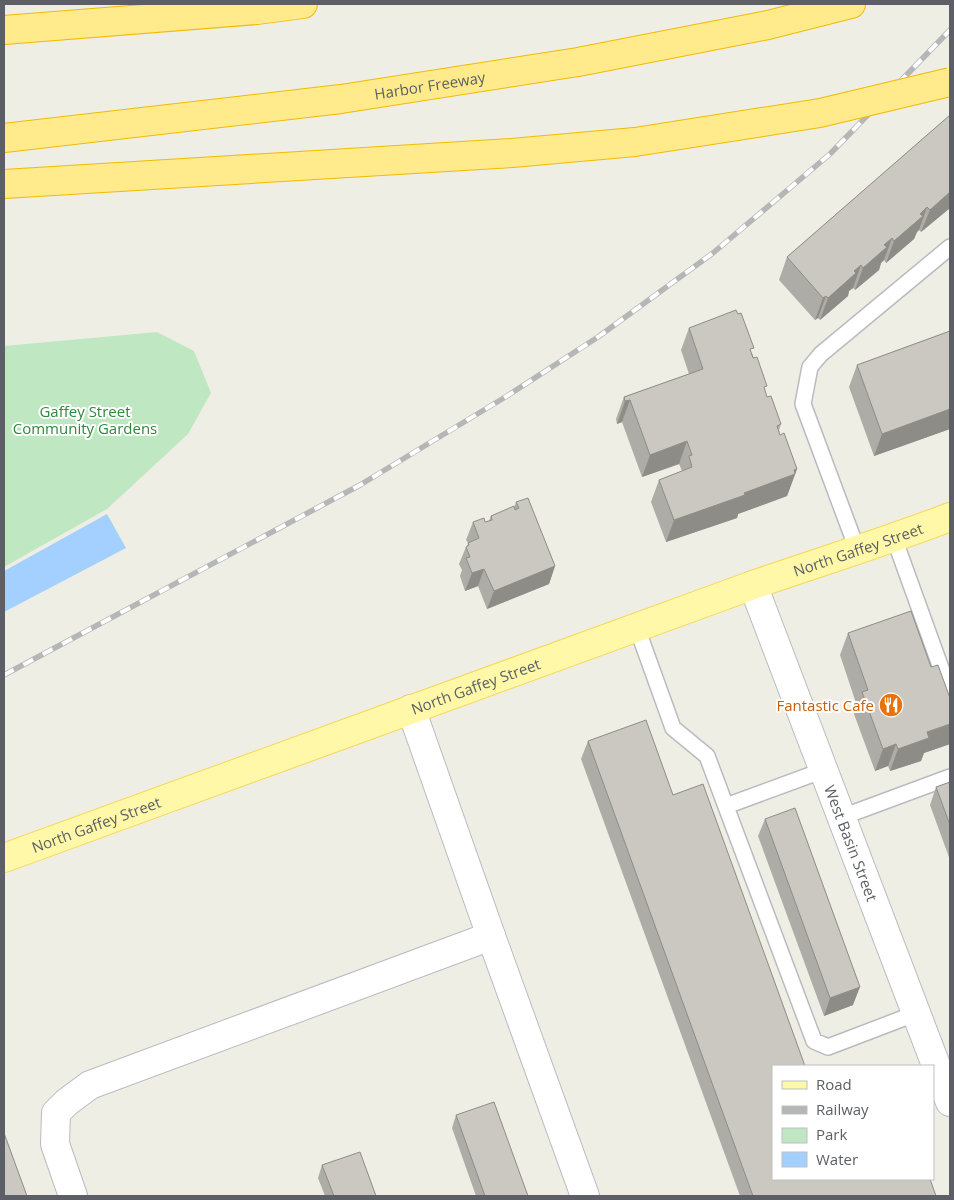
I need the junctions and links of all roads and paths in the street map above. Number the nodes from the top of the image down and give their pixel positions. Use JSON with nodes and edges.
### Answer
{"nodes":[{"id":1,"x":303,"y":4,"type":"edge"},
{"id":2,"x":850,"y":4,"type":"edge"},
{"id":3,"x":4,"y":30,"type":"edge"},
{"id":4,"x":950,"y":82,"type":"edge"},
{"id":5,"x":4,"y":138,"type":"edge"},
{"id":6,"x":4,"y":184,"type":"edge"},
{"id":7,"x":950,"y":247,"type":"edge"},
{"id":8,"x":950,"y":517,"type":"edge"},
{"id":9,"x":894,"y":538,"type":"junction"},
{"id":10,"x":857,"y":548,"type":"junction"},
{"id":11,"x":753,"y":586,"type":"junction"},
{"id":12,"x":637,"y":628,"type":"junction"},
{"id":13,"x":944,"y":653,"type":"edge"},
{"id":14,"x":950,"y":693,"type":"edge"},
{"id":15,"x":411,"y":709,"type":"junction"},
{"id":16,"x":824,"y":770,"type":"junction"},
{"id":17,"x":950,"y":777,"type":"edge"},
{"id":18,"x":726,"y":806,"type":"junction"},
{"id":19,"x":842,"y":817,"type":"junction"},
{"id":20,"x":4,"y":858,"type":"edge"},
{"id":21,"x":491,"y":936,"type":"junction"},
{"id":22,"x":917,"y":1014,"type":"junction"},
{"id":23,"x":950,"y":1102,"type":"edge"},
{"id":24,"x":73,"y":1196,"type":"edge"},
{"id":25,"x":585,"y":1196,"type":"edge"}],
"edges":[{"from":1,"to":3,"type":"highway"},
{"from":2,"to":5,"type":"highway","name":"Harbor Freeway"},
{"from":4,"to":6,"type":"highway","bridge":true},
{"from":7,"to":10,"type":"lane"},
{"from":8,"to":9,"type":"main road","name":"North Gaffey Street"},
{"from":9,"to":10,"type":"main road","name":"North Gaffey Street"},
{"from":9,"to":13,"type":"lane"},
{"from":10,"to":11,"type":"main road","name":"North Gaffey Street"},
{"from":11,"to":12,"type":"main road","name":"North Gaffey Street"},
{"from":11,"to":16,"type":"street","name":"West Basin Street"},
{"from":12,"to":15,"type":"main road","name":"North Gaffey Street"},
{"from":12,"to":18,"type":"lane"},
{"from":13,"to":14,"type":"lane"},
{"from":15,"to":20,"type":"main road","name":"North Gaffey Street"},
{"from":15,"to":21,"type":"street"},
{"from":16,"to":18,"type":"lane"},
{"from":16,"to":19,"type":"street","name":"West Basin Street"},
{"from":17,"to":19,"type":"lane"},
{"from":18,"to":22,"type":"lane"},
{"from":19,"to":22,"type":"street","name":"West Basin Street"},
{"from":21,"to":24,"type":"street"},
{"from":21,"to":25,"type":"street"},
{"from":22,"to":23,"type":"street","name":"West Basin Street"}]}
